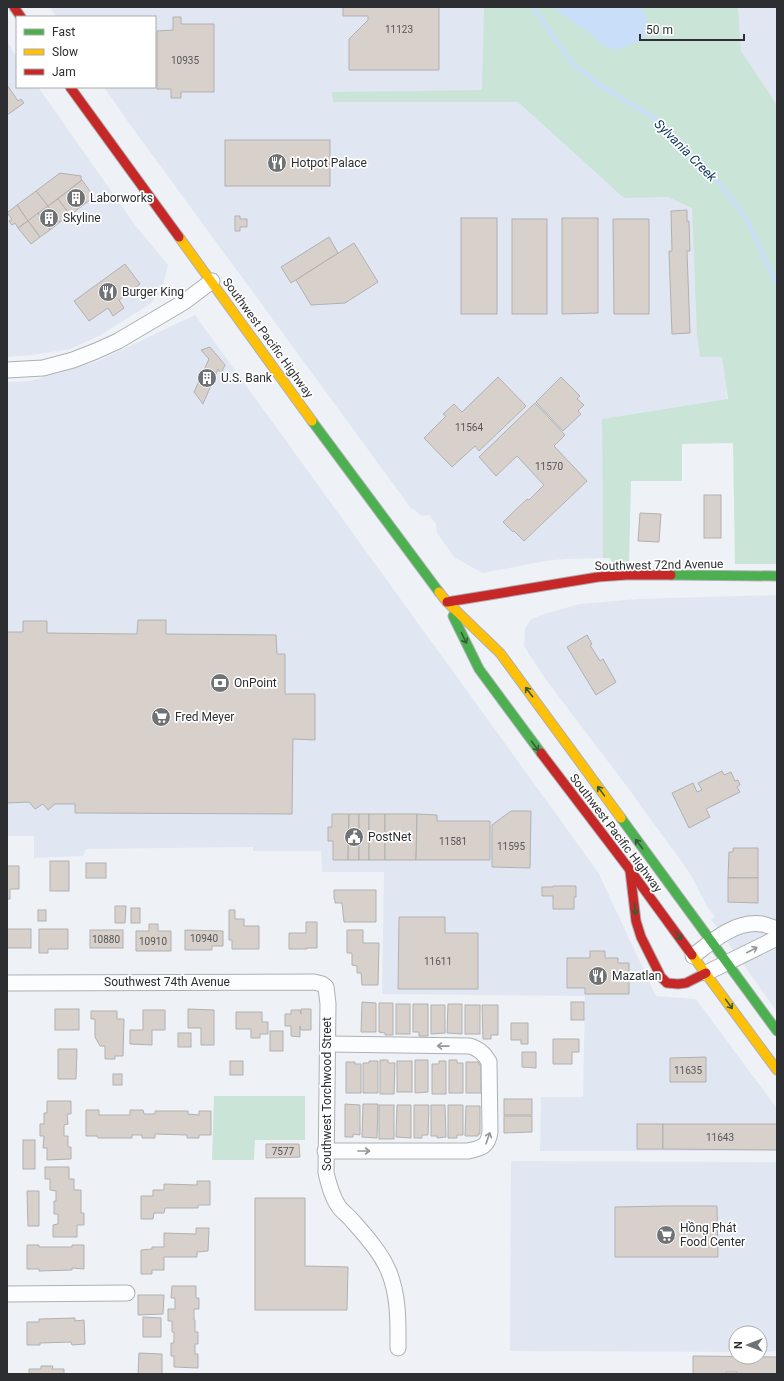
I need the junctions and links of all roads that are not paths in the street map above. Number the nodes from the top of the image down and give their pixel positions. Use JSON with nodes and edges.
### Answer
{"nodes":[{"id":1,"x":14,"y":7,"type":"edge"},
{"id":2,"x":20,"y":16,"type":"edge"},
{"id":3,"x":71,"y":88,"type":"edge"},
{"id":4,"x":212,"y":281,"type":"junction"},
{"id":5,"x":7,"y":370,"type":"edge"},
{"id":6,"x":777,"y":576,"type":"edge"},
{"id":7,"x":447,"y":602,"type":"junction"},
{"id":8,"x":630,"y":870,"type":"junction"},
{"id":9,"x":777,"y":929,"type":"edge"},
{"id":10,"x":777,"y":938,"type":"edge"},
{"id":11,"x":712,"y":942,"type":"junction"},
{"id":12,"x":693,"y":956,"type":"junction"},
{"id":13,"x":727,"y":962,"type":"junction"},
{"id":14,"x":706,"y":973,"type":"junction"},
{"id":15,"x":7,"y":983,"type":"edge"},
{"id":16,"x":326,"y":987,"type":"joint"},
{"id":17,"x":777,"y":1031,"type":"edge"},
{"id":18,"x":328,"y":1044,"type":"junction"},
{"id":19,"x":777,"y":1070,"type":"edge"},
{"id":20,"x":325,"y":1151,"type":"junction"},
{"id":21,"x":127,"y":1293,"type":"dead end"},
{"id":22,"x":7,"y":1294,"type":"edge"},
{"id":23,"x":398,"y":1348,"type":"dead end"}],
"edges":[{"from":1,"to":2,"type":"main road"},
{"from":3,"to":4,"type":"main road","name":"Southwest Pacific Highway"},
{"from":4,"to":5,"type":"street"},
{"from":4,"to":7,"type":"main road","name":"Southwest Pacific Highway"},
{"from":6,"to":7,"type":"main road","name":"Southwest 72nd Avenue"},
{"from":7,"to":8,"type":"main road","name":"Southwest Pacific Highway","one_way":true},
{"from":11,"to":7,"type":"main road","name":"Southwest Pacific Highway","one_way":true},
{"from":8,"to":12,"type":"main road","name":"Southwest Pacific Highway","one_way":true},
{"from":8,"to":14,"type":"main road","one_way":true},
{"from":9,"to":11,"type":"street"},
{"from":13,"to":10,"type":"street","one_way":true},
{"from":11,"to":12,"type":"street"},
{"from":11,"to":13,"type":"main road","name":"Southwest Pacific Highway"},
{"from":12,"to":14,"type":"main road","name":"Southwest Pacific Highway"},
{"from":13,"to":14,"type":"street"},
{"from":13,"to":17,"type":"main road","name":"Southwest Pacific Highway"},
{"from":14,"to":19,"type":"main road","name":"Southwest Pacific Highway","one_way":true},
{"from":15,"to":16,"type":"street","name":"Southwest 74th Avenue"},
{"from":16,"to":18,"type":"street","name":"Southwest Torchwood Street"},
{"from":18,"to":20,"type":"street","name":"Southwest Torchwood Street"},
{"from":20,"to":18,"type":"street","one_way":true},
{"from":20,"to":23,"type":"street","name":"Southwest Torchwood Street"},
{"from":21,"to":22,"type":"street"}]}
